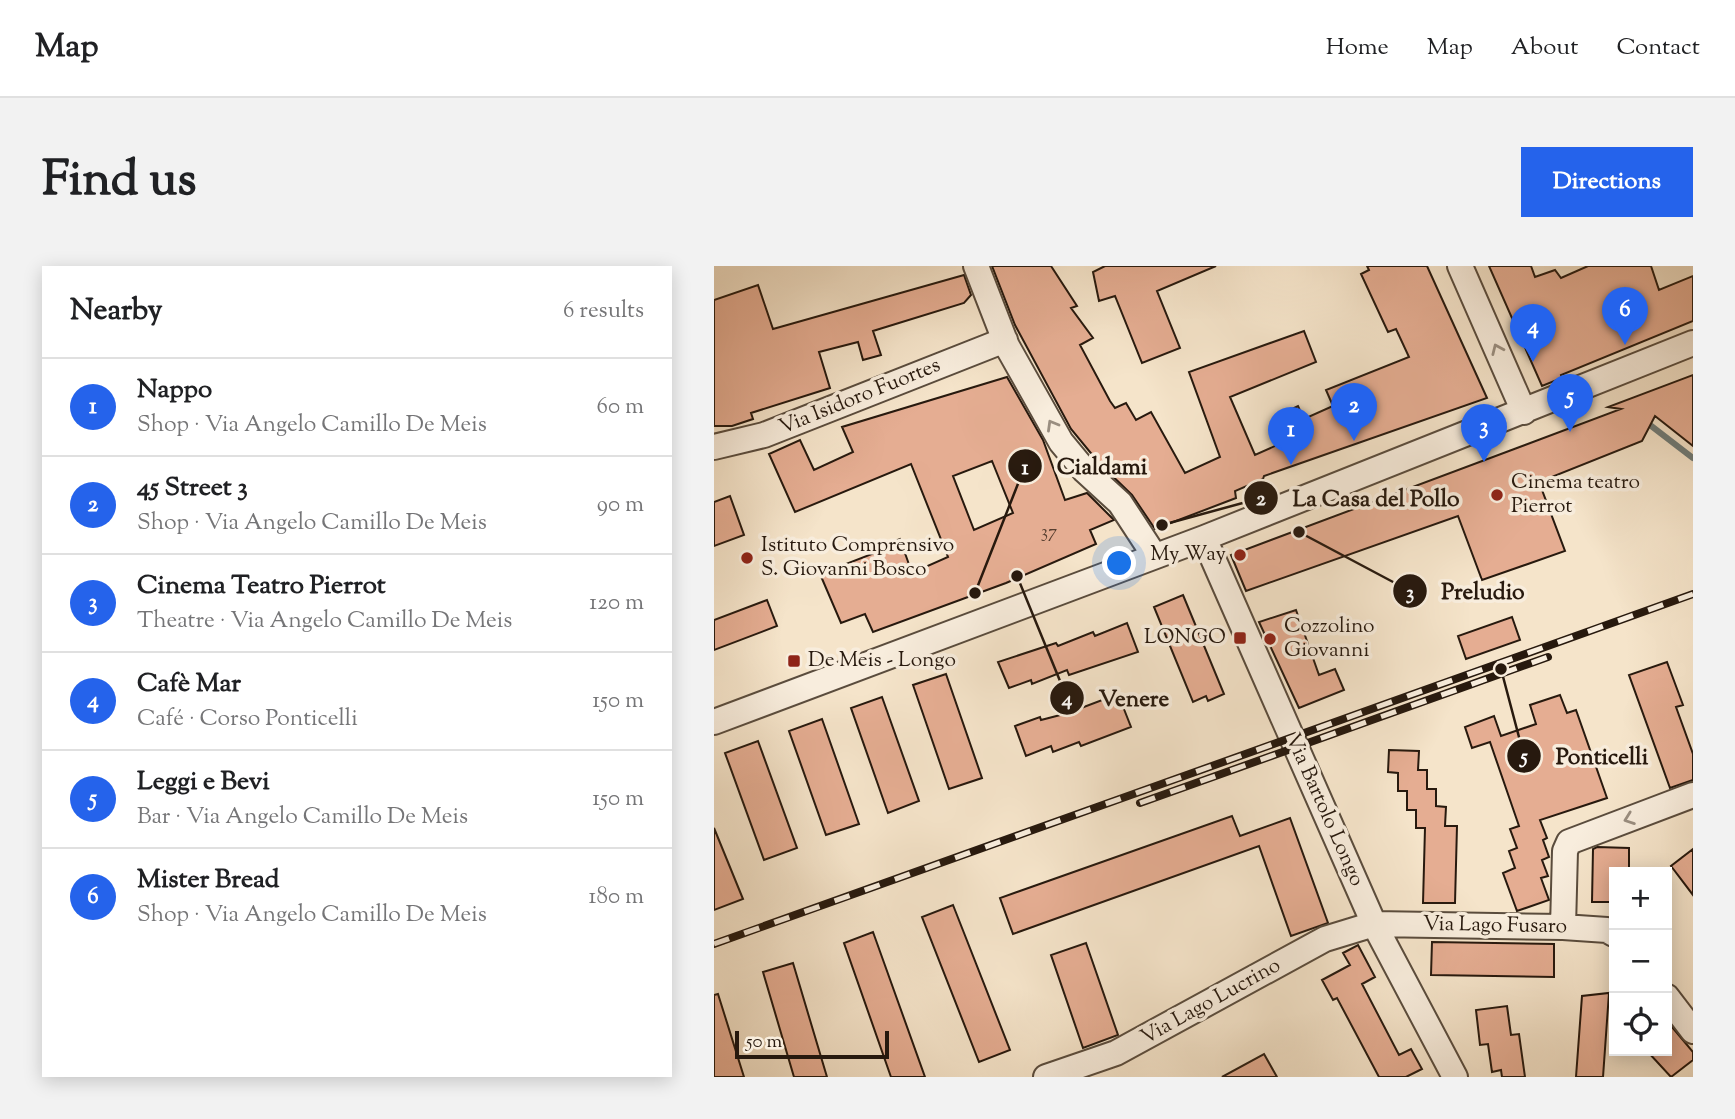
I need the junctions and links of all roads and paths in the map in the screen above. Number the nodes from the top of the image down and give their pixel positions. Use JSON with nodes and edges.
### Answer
{"nodes":[{"id":1,"x":976,"y":266,"type":"edge"},
{"id":2,"x":1460,"y":266,"type":"edge"},
{"id":3,"x":1004,"y":340,"type":"junction"},
{"id":4,"x":1693,"y":343,"type":"edge"},
{"id":5,"x":1524,"y":412,"type":"junction"},
{"id":6,"x":714,"y":447,"type":"edge"},
{"id":7,"x":1204,"y":538,"type":"junction"},
{"id":8,"x":1154,"y":555,"type":"junction"},
{"id":9,"x":714,"y":722,"type":"edge"},
{"id":10,"x":1693,"y":795,"type":"edge"},
{"id":11,"x":1374,"y":924,"type":"junction"},
{"id":12,"x":1563,"y":927,"type":"junction"},
{"id":13,"x":1609,"y":931,"type":"edge"},
{"id":14,"x":1672,"y":1004,"type":"edge"},
{"id":15,"x":1693,"y":1031,"type":"edge"},
{"id":16,"x":1046,"y":1077,"type":"edge"},
{"id":17,"x":1455,"y":1077,"type":"edge"}],
"edges":[{"from":1,"to":3,"type":"street"},
{"from":5,"to":2,"type":"street","one_way":true},
{"from":3,"to":6,"type":"street","name":"Via Isidoro Fuortes"},
{"from":8,"to":3,"type":"street","one_way":true},
{"from":4,"to":5,"type":"street"},
{"from":5,"to":7,"type":"street"},
{"from":7,"to":8,"type":"street"},
{"from":7,"to":11,"type":"street","name":"Via Bartolo Longo"},
{"from":8,"to":9,"type":"street"},
{"from":10,"to":12,"type":"street","one_way":true},
{"from":11,"to":12,"type":"street","name":"Via Lago Fusaro"},
{"from":11,"to":16,"type":"street","name":"Via Lago Lucrino"},
{"from":11,"to":17,"type":"street","name":"Via Bartolo Longo"},
{"from":12,"to":13,"type":"street","name":"Via Lago Fusaro"},
{"from":14,"to":15,"type":"street"}]}
